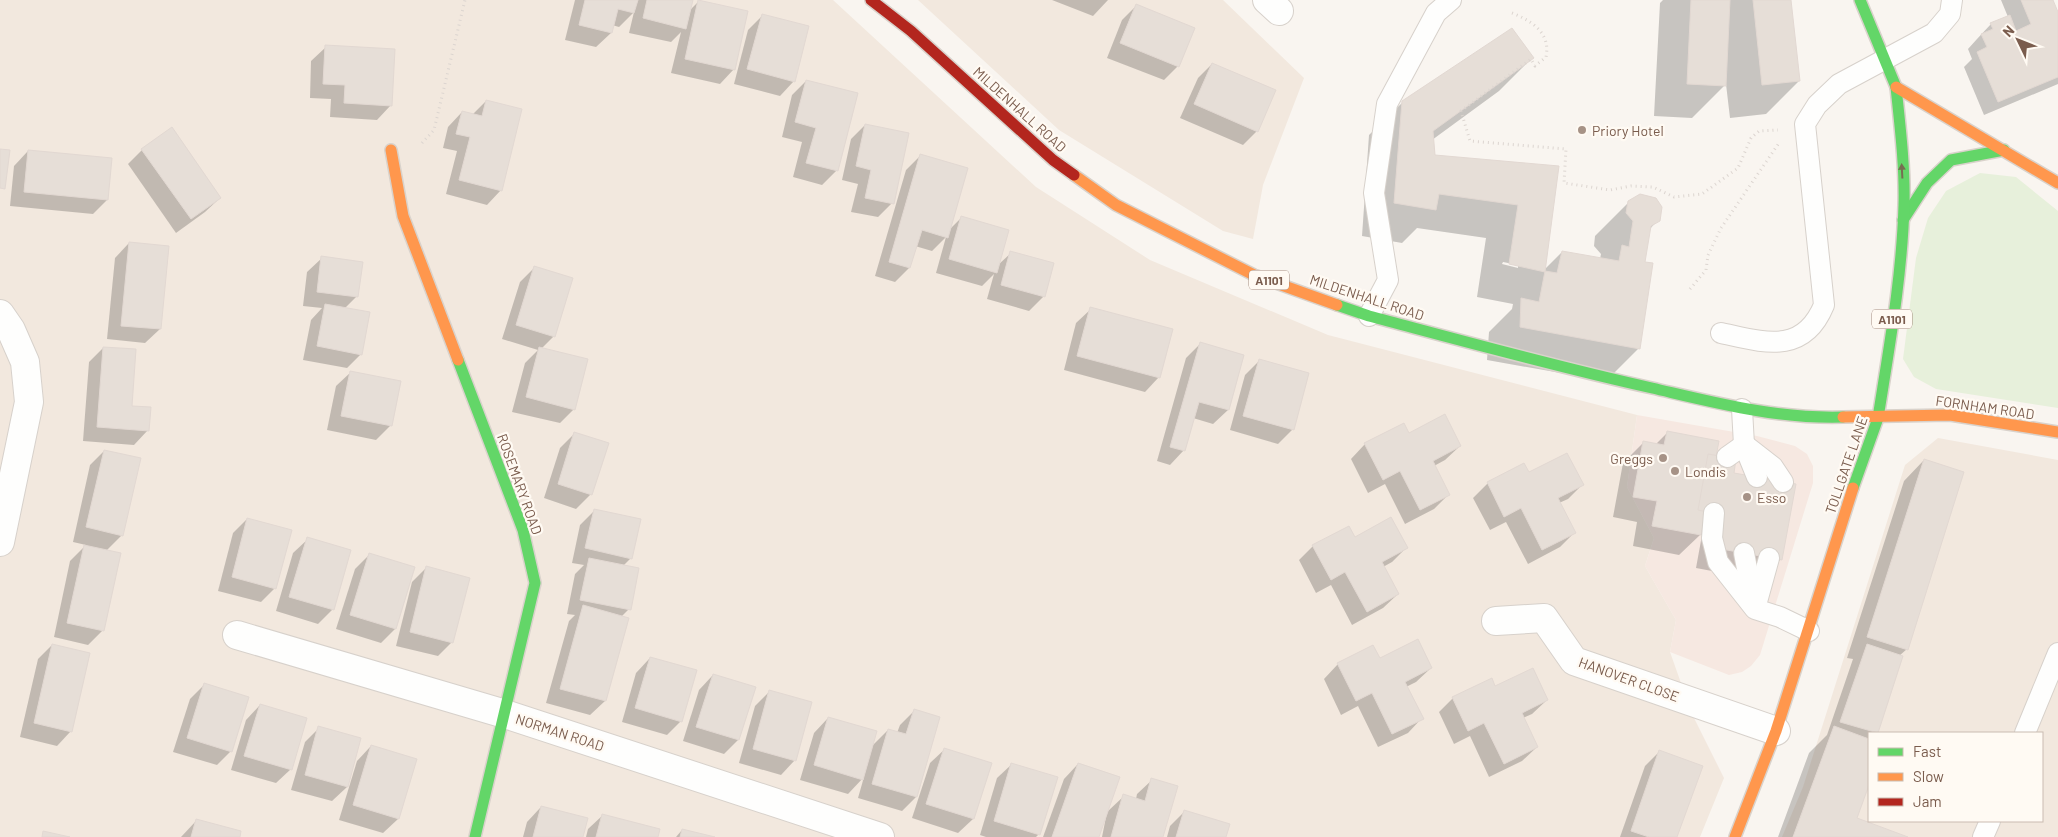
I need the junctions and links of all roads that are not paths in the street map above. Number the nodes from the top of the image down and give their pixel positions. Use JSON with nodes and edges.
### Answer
{"nodes":[{"id":1,"x":871,"y":0,"type":"edge"},
{"id":2,"x":1451,"y":0,"type":"edge"},
{"id":3,"x":1860,"y":0,"type":"edge"},
{"id":4,"x":1952,"y":0,"type":"edge"},
{"id":5,"x":1884,"y":61,"type":"junction"},
{"id":6,"x":1896,"y":87,"type":"junction"},
{"id":7,"x":391,"y":150,"type":"dead end"},
{"id":8,"x":2004,"y":150,"type":"junction"},
{"id":9,"x":2058,"y":183,"type":"edge"},
{"id":10,"x":1904,"y":220,"type":"junction"},
{"id":11,"x":0,"y":314,"type":"edge"},
{"id":12,"x":1369,"y":316,"type":"junction"},
{"id":13,"x":1721,"y":333,"type":"dead end"},
{"id":14,"x":1742,"y":409,"type":"junction"},
{"id":15,"x":1878,"y":418,"type":"junction"},
{"id":16,"x":2058,"y":432,"type":"edge"},
{"id":17,"x":1744,"y":445,"type":"junction"},
{"id":18,"x":1727,"y":457,"type":"dead end"},
{"id":19,"x":1757,"y":477,"type":"dead end"},
{"id":20,"x":1783,"y":482,"type":"dead end"},
{"id":21,"x":1714,"y":513,"type":"dead end"},
{"id":22,"x":0,"y":542,"type":"edge"},
{"id":23,"x":1744,"y":553,"type":"dead end"},
{"id":24,"x":1769,"y":558,"type":"dead end"},
{"id":25,"x":1755,"y":609,"type":"junction"},
{"id":26,"x":1496,"y":621,"type":"dead end"},
{"id":27,"x":1809,"y":630,"type":"junction"},
{"id":28,"x":237,"y":635,"type":"dead end"},
{"id":29,"x":2058,"y":653,"type":"edge"},
{"id":30,"x":505,"y":714,"type":"junction"},
{"id":31,"x":1776,"y":731,"type":"junction"},
{"id":32,"x":2025,"y":732,"type":"edge"},
{"id":33,"x":1990,"y":822,"type":"edge"},
{"id":34,"x":475,"y":837,"type":"edge"},
{"id":35,"x":880,"y":837,"type":"edge"},
{"id":36,"x":1735,"y":837,"type":"edge"},
{"id":37,"x":1983,"y":837,"type":"edge"}],
"edges":[{"from":1,"to":12,"type":"main road","name":"MILDENHALL ROAD","number":"A1101"},
{"from":2,"to":12,"type":"lane"},
{"from":3,"to":5,"type":"main road"},
{"from":4,"to":5,"type":"lane"},
{"from":5,"to":6,"type":"main road"},
{"from":5,"to":13,"type":"lane"},
{"from":6,"to":8,"type":"main road"},
{"from":10,"to":6,"type":"main road","name":"TOLLGATE LANE","number":"A1101","one_way":true},
{"from":7,"to":30,"type":"main road","name":"ROSEMARY ROAD"},
{"from":8,"to":9,"type":"main road"},
{"from":8,"to":10,"type":"main road","number":"A1101"},
{"from":10,"to":15,"type":"main road","name":"TOLLGATE LANE","number":"A1101"},
{"from":11,"to":22,"type":"street"},
{"from":12,"to":14,"type":"main road","name":"MILDENHALL ROAD","number":"A1101"},
{"from":14,"to":15,"type":"main road","name":"MILDENHALL ROAD","number":"A1101"},
{"from":14,"to":17,"type":"lane"},
{"from":15,"to":16,"type":"main road","name":"FORNHAM ROAD","number":"A1101"},
{"from":15,"to":27,"type":"main road","name":"TOLLGATE LANE"},
{"from":17,"to":18,"type":"lane"},
{"from":17,"to":19,"type":"lane"},
{"from":17,"to":20,"type":"lane"},
{"from":21,"to":25,"type":"lane"},
{"from":23,"to":25,"type":"lane"},
{"from":24,"to":25,"type":"lane"},
{"from":25,"to":27,"type":"lane"},
{"from":26,"to":31,"type":"street","name":"HANOVER CLOSE"},
{"from":27,"to":31,"type":"main road","name":"TOLLGATE LANE"},
{"from":28,"to":30,"type":"street","name":"NORMAN ROAD"},
{"from":29,"to":32,"type":"lane"},
{"from":30,"to":34,"type":"main road","name":"ROSEMARY ROAD"},
{"from":30,"to":35,"type":"street","name":"NORMAN ROAD"},
{"from":31,"to":36,"type":"main road","name":"TOLLGATE LANE"},
{"from":33,"to":37,"type":"lane"}]}
